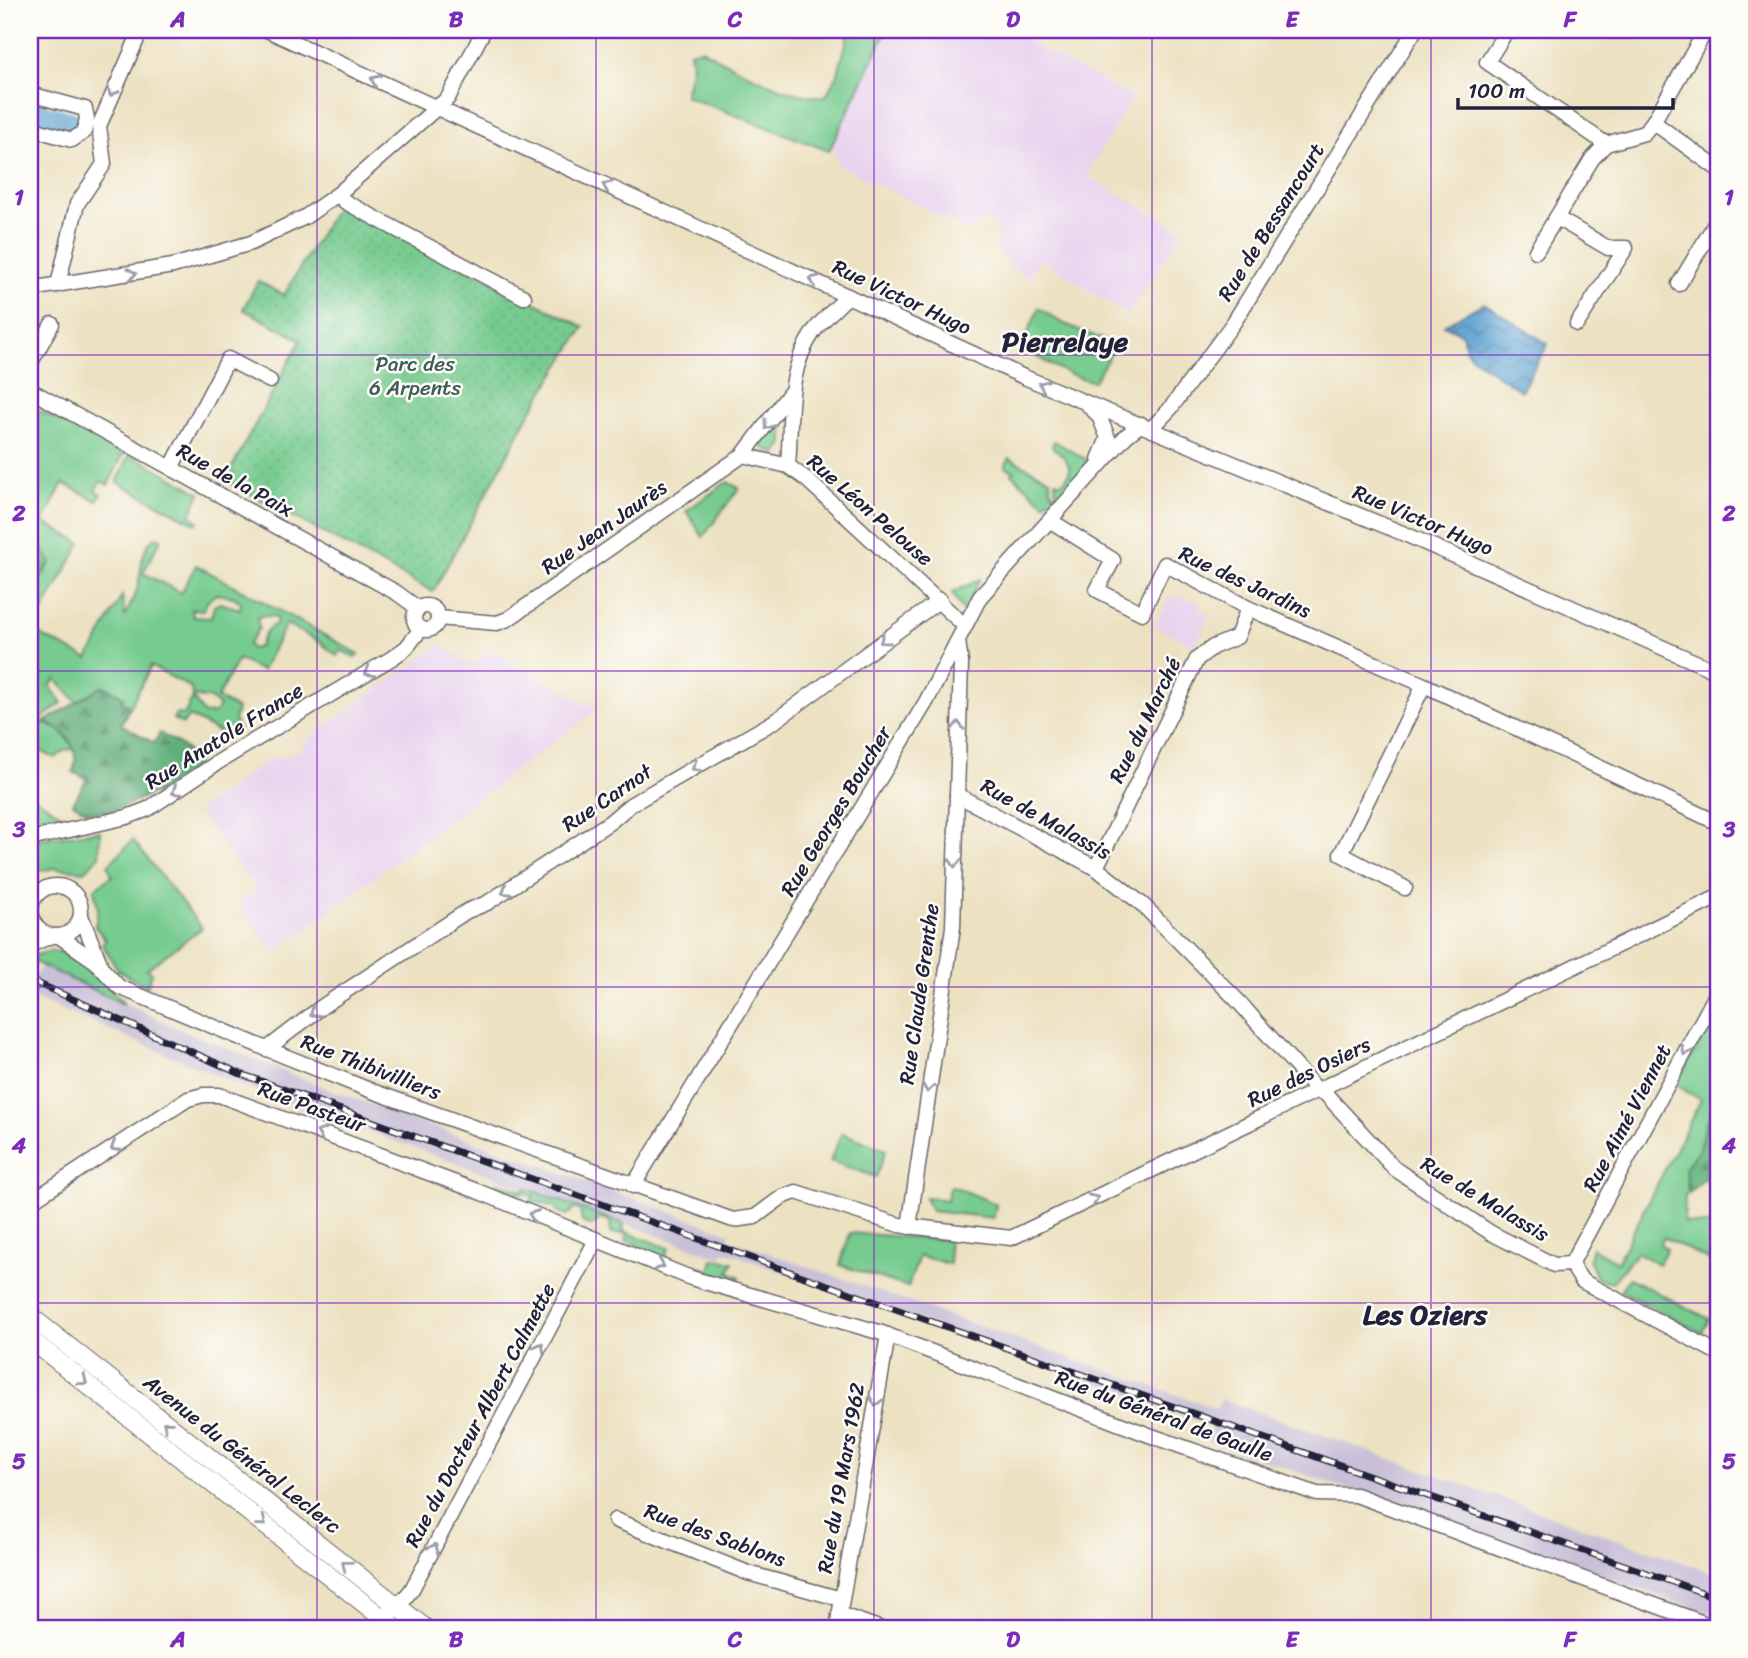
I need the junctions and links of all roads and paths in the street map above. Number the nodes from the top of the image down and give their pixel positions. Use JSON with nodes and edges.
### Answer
{"nodes":[{"id":1,"x":141,"y":30,"type":"edge"},
{"id":2,"x":267,"y":30,"type":"edge"},
{"id":3,"x":484,"y":30,"type":"edge"},
{"id":4,"x":1415,"y":30,"type":"edge"},
{"id":5,"x":1507,"y":30,"type":"edge"},
{"id":6,"x":1706,"y":30,"type":"edge"},
{"id":7,"x":30,"y":94,"type":"edge"},
{"id":8,"x":437,"y":108,"type":"junction"},
{"id":9,"x":1653,"y":122,"type":"junction"},
{"id":10,"x":30,"y":128,"type":"edge"},
{"id":11,"x":1606,"y":144,"type":"junction"},
{"id":12,"x":1718,"y":169,"type":"edge"},
{"id":13,"x":338,"y":194,"type":"junction"},
{"id":14,"x":1557,"y":218,"type":"junction"},
{"id":15,"x":1718,"y":219,"type":"edge"},
{"id":16,"x":1536,"y":251,"type":"dead end"},
{"id":17,"x":1679,"y":284,"type":"dead end"},
{"id":18,"x":58,"y":285,"type":"junction"},
{"id":19,"x":30,"y":289,"type":"edge"},
{"id":20,"x":848,"y":296,"type":"junction"},
{"id":21,"x":524,"y":297,"type":"dead end"},
{"id":22,"x":52,"y":324,"type":"dead end"},
{"id":23,"x":1577,"y":324,"type":"dead end"},
{"id":24,"x":30,"y":363,"type":"edge"},
{"id":25,"x":270,"y":381,"type":"dead end"},
{"id":26,"x":30,"y":390,"type":"edge"},
{"id":27,"x":790,"y":393,"type":"junction"},
{"id":28,"x":1087,"y":404,"type":"junction"},
{"id":29,"x":1147,"y":426,"type":"junction"},
{"id":30,"x":743,"y":455,"type":"junction"},
{"id":31,"x":788,"y":467,"type":"junction"},
{"id":32,"x":171,"y":468,"type":"junction"},
{"id":33,"x":1093,"y":473,"type":"junction"},
{"id":34,"x":1051,"y":521,"type":"junction"},
{"id":35,"x":940,"y":600,"type":"junction"},
{"id":36,"x":1248,"y":608,"type":"junction"},
{"id":37,"x":419,"y":609,"type":"junction"},
{"id":38,"x":438,"y":618,"type":"junction"},
{"id":39,"x":965,"y":626,"type":"junction"},
{"id":40,"x":421,"y":629,"type":"junction"},
{"id":41,"x":958,"y":640,"type":"junction"},
{"id":42,"x":1718,"y":672,"type":"edge"},
{"id":43,"x":1424,"y":685,"type":"junction"},
{"id":44,"x":957,"y":794,"type":"junction"},
{"id":45,"x":1718,"y":823,"type":"edge"},
{"id":46,"x":30,"y":839,"type":"edge"},
{"id":47,"x":1096,"y":868,"type":"junction"},
{"id":48,"x":1405,"y":888,"type":"dead end"},
{"id":49,"x":36,"y":890,"type":"edge"},
{"id":50,"x":1718,"y":897,"type":"edge"},
{"id":51,"x":31,"y":915,"type":"edge"},
{"id":52,"x":81,"y":916,"type":"junction"},
{"id":53,"x":55,"y":936,"type":"junction"},
{"id":54,"x":30,"y":945,"type":"edge"},
{"id":55,"x":104,"y":970,"type":"junction"},
{"id":56,"x":1718,"y":991,"type":"edge"},
{"id":57,"x":267,"y":1049,"type":"junction"},
{"id":58,"x":1320,"y":1091,"type":"junction"},
{"id":59,"x":633,"y":1186,"type":"junction"},
{"id":60,"x":30,"y":1202,"type":"edge"},
{"id":61,"x":909,"y":1227,"type":"junction"},
{"id":62,"x":596,"y":1240,"type":"junction"},
{"id":63,"x":1571,"y":1264,"type":"junction"},
{"id":64,"x":32,"y":1319,"type":"edge"},
{"id":65,"x":888,"y":1335,"type":"junction"},
{"id":66,"x":30,"y":1339,"type":"edge"},
{"id":67,"x":1718,"y":1353,"type":"edge"},
{"id":68,"x":615,"y":1520,"type":"dead end"},
{"id":69,"x":400,"y":1608,"type":"junction"},
{"id":70,"x":839,"y":1614,"type":"edge"},
{"id":71,"x":377,"y":1615,"type":"junction"},
{"id":72,"x":1699,"y":1625,"type":"edge"},
{"id":73,"x":395,"y":1628,"type":"edge"},
{"id":74,"x":425,"y":1628,"type":"edge"},
{"id":75,"x":879,"y":1628,"type":"edge"},
{"id":76,"x":1717,"y":1628,"type":"edge"}],
"edges":[{"from":1,"to":18,"type":"street","one_way":true},
{"from":8,"to":2,"type":"street","name":"Rue Victor Hugo","one_way":true},
{"from":3,"to":8,"type":"street"},
{"from":4,"to":29,"type":"street","name":"Rue de Bessancourt"},
{"from":5,"to":11,"type":"street"},
{"from":6,"to":9,"type":"street"},
{"from":7,"to":10,"type":"street"},
{"from":8,"to":13,"type":"street"},
{"from":20,"to":8,"type":"street","name":"Rue Victor Hugo","one_way":true},
{"from":9,"to":11,"type":"street"},
{"from":9,"to":12,"type":"street"},
{"from":11,"to":14,"type":"street"},
{"from":18,"to":13,"type":"street","one_way":true},
{"from":13,"to":21,"type":"street"},
{"from":14,"to":16,"type":"street"},
{"from":14,"to":23,"type":"street"},
{"from":15,"to":17,"type":"street"},
{"from":18,"to":19,"type":"street"},
{"from":20,"to":27,"type":"street","name":"Rue Léon Pelouse"},
{"from":28,"to":20,"type":"street","name":"Rue Victor Hugo","one_way":true},
{"from":22,"to":24,"type":"street"},
{"from":25,"to":32,"type":"street"},
{"from":26,"to":32,"type":"street","name":"Rue de la Paix"},
{"from":27,"to":30,"type":"street","name":"Rue Jean Jaurès","one_way":true},
{"from":27,"to":31,"type":"street","name":"Rue Léon Pelouse"},
{"from":28,"to":29,"type":"street","name":"Rue Victor Hugo"},
{"from":28,"to":33,"type":"street","name":"Rue Georges Boucher"},
{"from":29,"to":33,"type":"street","name":"Rue Georges Boucher"},
{"from":29,"to":42,"type":"street","name":"Rue Victor Hugo"},
{"from":30,"to":31,"type":"street"},
{"from":30,"to":38,"type":"street","name":"Rue Jean Jaurès"},
{"from":31,"to":35,"type":"street","name":"Rue Léon Pelouse"},
{"from":32,"to":37,"type":"street","name":"Rue de la Paix"},
{"from":33,"to":34,"type":"street","name":"Rue Georges Boucher"},
{"from":34,"to":36,"type":"street","name":"Rue des Jardins"},
{"from":34,"to":39,"type":"street","name":"Rue Georges Boucher"},
{"from":35,"to":39,"type":"street"},
{"from":35,"to":57,"type":"street","name":"Rue Carnot","one_way":true},
{"from":36,"to":43,"type":"street","name":"Rue des Jardins"},
{"from":36,"to":47,"type":"street","name":"Rue du Marché"},
{"from":37,"to":38,"type":"street"},
{"from":37,"to":40,"type":"street"},
{"from":38,"to":40,"type":"street"},
{"from":39,"to":41,"type":"street","name":"Rue Georges Boucher"},
{"from":40,"to":46,"type":"street","name":"Rue Anatole France","one_way":true},
{"from":44,"to":41,"type":"street","name":"Rue Claude Grenthe","one_way":true},
{"from":41,"to":59,"type":"street","name":"Rue Georges Boucher"},
{"from":43,"to":45,"type":"street","name":"Rue des Jardins"},
{"from":43,"to":48,"type":"street"},
{"from":44,"to":47,"type":"street","name":"Rue de Malassis"},
{"from":44,"to":61,"type":"street","name":"Rue Claude Grenthe","one_way":true},
{"from":47,"to":58,"type":"street","name":"Rue de Malassis"},
{"from":49,"to":51,"type":"street"},
{"from":49,"to":52,"type":"street"},
{"from":50,"to":58,"type":"street","name":"Rue des Osiers"},
{"from":51,"to":53,"type":"street"},
{"from":52,"to":53,"type":"street"},
{"from":52,"to":55,"type":"street","name":"Rue Thibivilliers"},
{"from":53,"to":54,"type":"street"},
{"from":53,"to":55,"type":"street","name":"Rue Thibivilliers"},
{"from":55,"to":57,"type":"street","name":"Rue Thibivilliers"},
{"from":56,"to":63,"type":"street","name":"Rue Aimé Viennet","one_way":true},
{"from":57,"to":59,"type":"street","name":"Rue Thibivilliers"},
{"from":61,"to":58,"type":"street","name":"Rue des Osiers","one_way":true},
{"from":58,"to":63,"type":"street","name":"Rue de Malassis"},
{"from":59,"to":61,"type":"street","name":"Rue Thibivilliers"},
{"from":62,"to":60,"type":"street","name":"Rue Pasteur","one_way":true},
{"from":62,"to":65,"type":"street","name":"Rue du Général de Gaulle","one_way":true},
{"from":69,"to":62,"type":"street","name":"Rue du Docteur Albert Calmette","one_way":true},
{"from":63,"to":67,"type":"street"},
{"from":69,"to":64,"type":"main road","name":"Avenue du Général Leclerc","one_way":true},
{"from":65,"to":70,"type":"street","name":"Rue du 19 Mars 1962","one_way":true},
{"from":65,"to":72,"type":"street","name":"Rue du Général de Gaulle"},
{"from":66,"to":71,"type":"main road","name":"Avenue du Général Leclerc","one_way":true},
{"from":68,"to":70,"type":"street","name":"Rue des Sablons"},
{"from":69,"to":71,"type":"street"},
{"from":69,"to":74,"type":"main road","name":"Avenue du Général Leclerc"},
{"from":70,"to":75,"type":"street","name":"Rue des Sablons"},
{"from":71,"to":73,"type":"main road","name":"Avenue du Général Leclerc"},
{"from":72,"to":76,"type":"street","name":"Rue du Général de Gaulle"}]}
